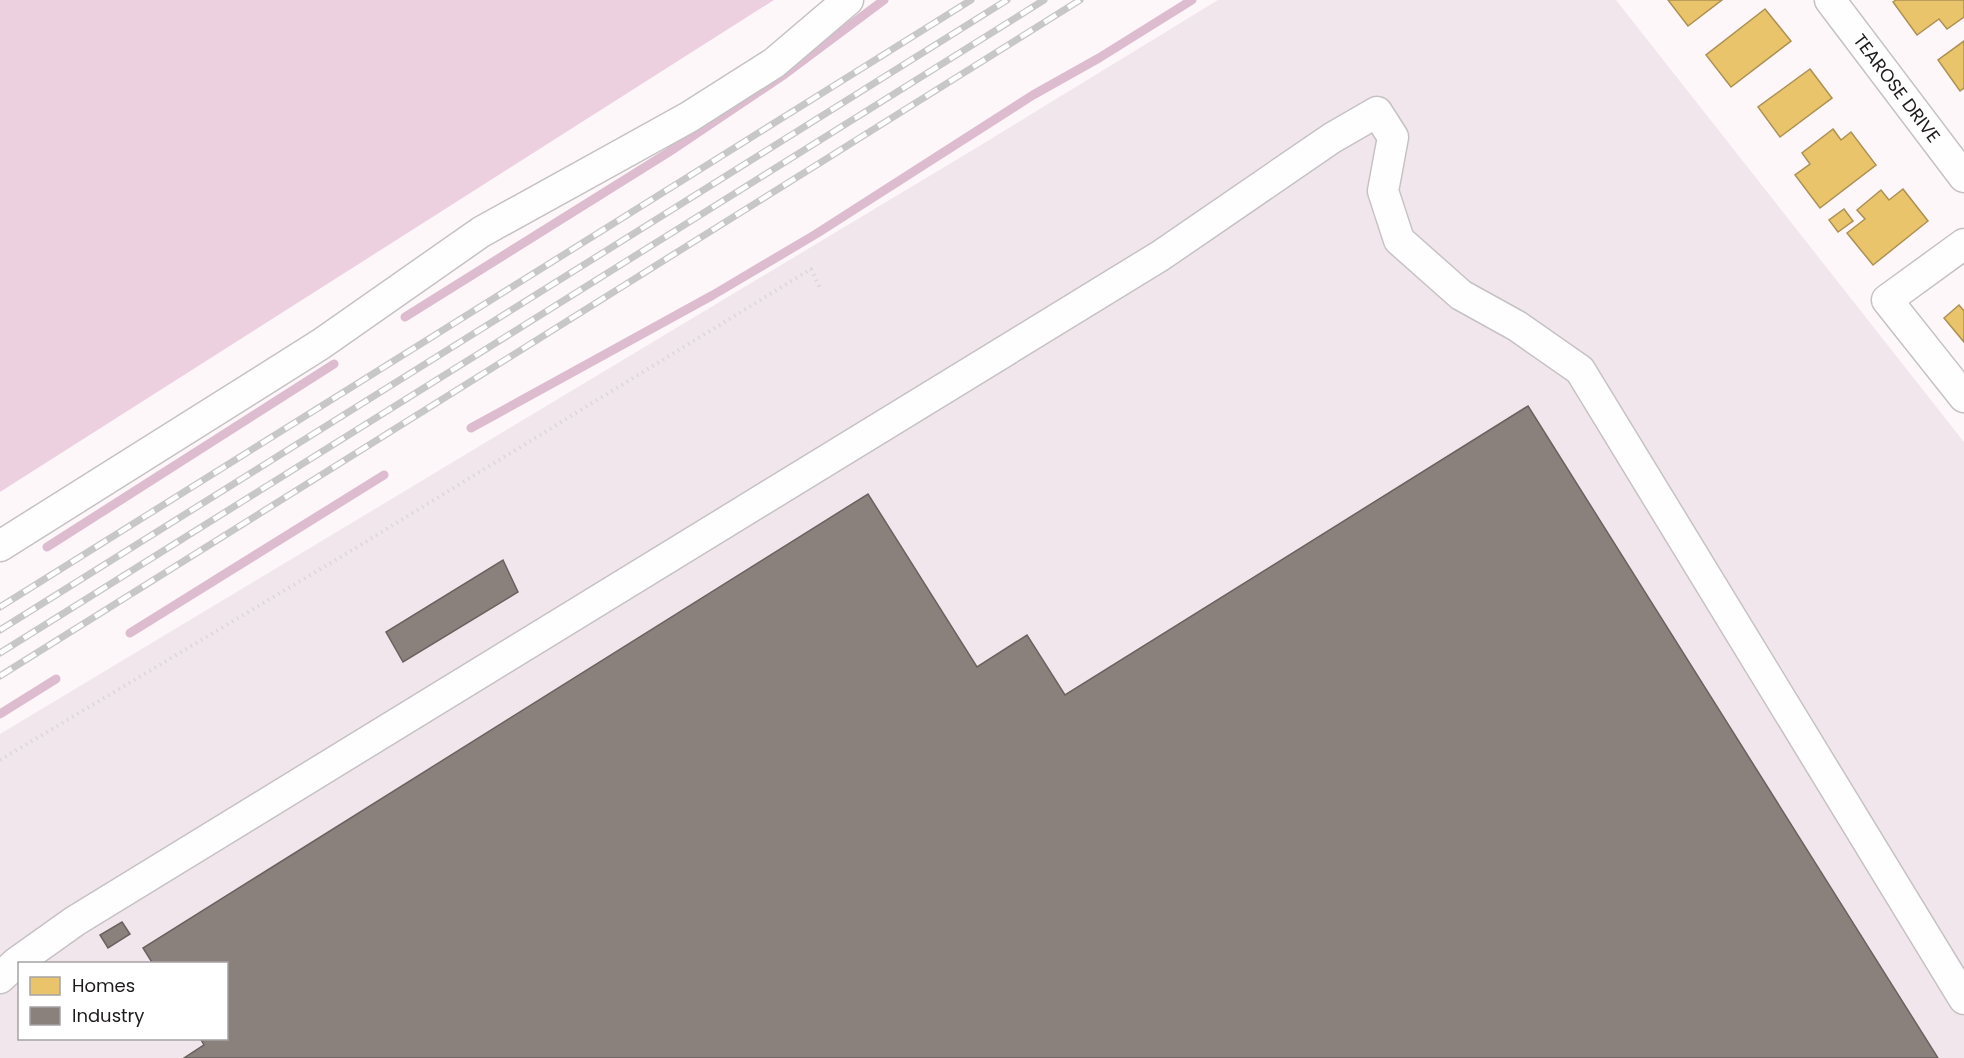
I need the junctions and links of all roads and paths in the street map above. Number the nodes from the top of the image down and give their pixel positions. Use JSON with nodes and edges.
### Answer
{"nodes":[{"id":1,"x":848,"y":0,"type":"edge"},
{"id":2,"x":1830,"y":0,"type":"edge"},
{"id":3,"x":1964,"y":177,"type":"edge"},
{"id":4,"x":1964,"y":244,"type":"edge"},
{"id":5,"x":820,"y":288,"type":"dead end"},
{"id":6,"x":1964,"y":397,"type":"edge"},
{"id":7,"x":0,"y":546,"type":"edge"},
{"id":8,"x":0,"y":760,"type":"edge"},
{"id":9,"x":0,"y":978,"type":"edge"},
{"id":10,"x":1964,"y":999,"type":"edge"}],
"edges":[{"from":1,"to":7,"type":"street"},
{"from":2,"to":3,"type":"street","name":"TEAROSE DRIVE"},
{"from":4,"to":6,"type":"street"},
{"from":5,"to":8,"type":"path"},
{"from":9,"to":10,"type":"street"}]}
